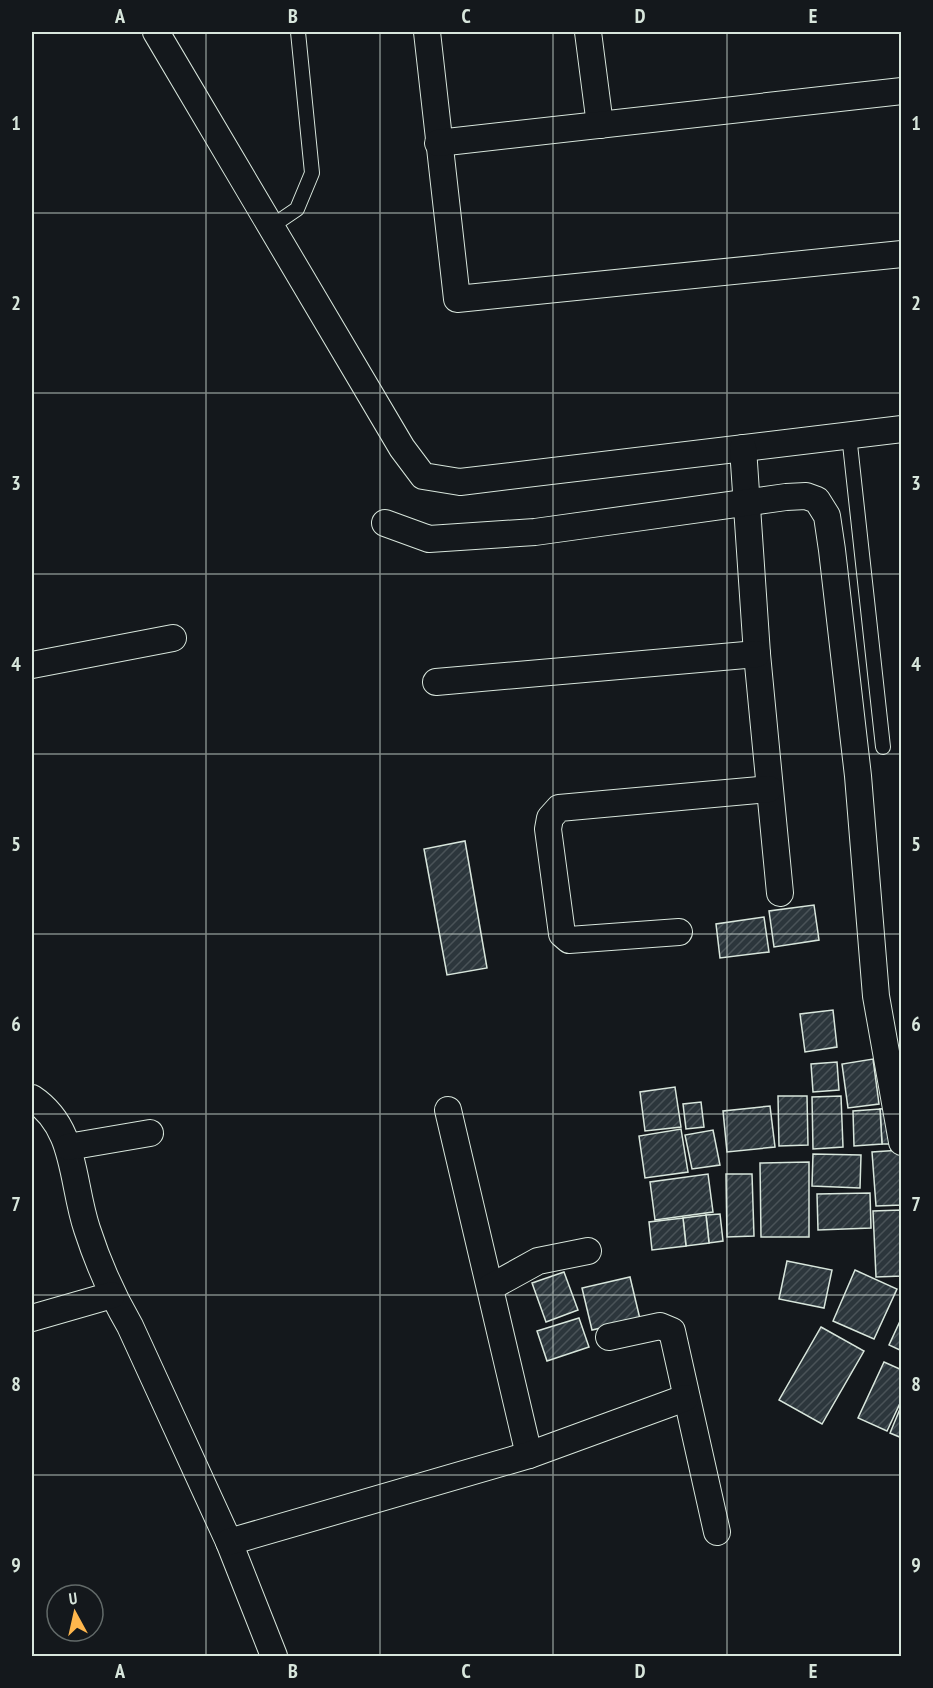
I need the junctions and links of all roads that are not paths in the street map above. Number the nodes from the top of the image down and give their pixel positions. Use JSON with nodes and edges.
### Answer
{"nodes":[{"id":1,"x":156,"y":32,"type":"edge"},
{"id":2,"x":298,"y":32,"type":"edge"},
{"id":3,"x":427,"y":32,"type":"edge"},
{"id":4,"x":588,"y":32,"type":"edge"},
{"id":5,"x":902,"y":91,"type":"edge"},
{"id":6,"x":600,"y":125,"type":"junction"},
{"id":7,"x":438,"y":143,"type":"junction"},
{"id":8,"x":272,"y":226,"type":"junction"},
{"id":9,"x":902,"y":254,"type":"edge"},
{"id":10,"x":902,"y":429,"type":"edge"},
{"id":11,"x":849,"y":435,"type":"junction"},
{"id":12,"x":742,"y":448,"type":"junction"},
{"id":13,"x":747,"y":504,"type":"junction"},
{"id":14,"x":385,"y":523,"type":"dead end"},
{"id":15,"x":173,"y":638,"type":"dead end"},
{"id":16,"x":757,"y":654,"type":"junction"},
{"id":17,"x":32,"y":665,"type":"edge"},
{"id":18,"x":436,"y":682,"type":"dead end"},
{"id":19,"x":883,"y":747,"type":"dead end"},
{"id":20,"x":769,"y":789,"type":"junction"},
{"id":21,"x":780,"y":893,"type":"dead end"},
{"id":22,"x":679,"y":932,"type":"dead end"},
{"id":23,"x":32,"y":1098,"type":"edge"},
{"id":24,"x":448,"y":1110,"type":"dead end"},
{"id":25,"x":150,"y":1133,"type":"dead end"},
{"id":26,"x":902,"y":1142,"type":"edge"},
{"id":27,"x":68,"y":1147,"type":"junction"},
{"id":28,"x":588,"y":1251,"type":"dead end"},
{"id":29,"x":491,"y":1287,"type":"junction"},
{"id":30,"x":112,"y":1295,"type":"junction"},
{"id":31,"x":32,"y":1318,"type":"edge"},
{"id":32,"x":609,"y":1337,"type":"dead end"},
{"id":33,"x":686,"y":1398,"type":"junction"},
{"id":34,"x":529,"y":1455,"type":"junction"},
{"id":35,"x":717,"y":1532,"type":"dead end"},
{"id":36,"x":229,"y":1542,"type":"junction"},
{"id":37,"x":274,"y":1656,"type":"edge"}],
"edges":[{"from":1,"to":8,"type":"street"},
{"from":2,"to":8,"type":"lane"},
{"from":3,"to":7,"type":"street"},
{"from":4,"to":6,"type":"street"},
{"from":5,"to":6,"type":"street"},
{"from":6,"to":7,"type":"street"},
{"from":7,"to":9,"type":"street"},
{"from":8,"to":12,"type":"street"},
{"from":10,"to":11,"type":"street"},
{"from":11,"to":12,"type":"street"},
{"from":11,"to":19,"type":"lane"},
{"from":12,"to":13,"type":"street"},
{"from":13,"to":14,"type":"street"},
{"from":13,"to":16,"type":"street"},
{"from":13,"to":26,"type":"street"},
{"from":15,"to":17,"type":"street"},
{"from":16,"to":18,"type":"street"},
{"from":16,"to":20,"type":"street"},
{"from":20,"to":21,"type":"street"},
{"from":20,"to":22,"type":"street"},
{"from":23,"to":27,"type":"street"},
{"from":24,"to":29,"type":"street"},
{"from":25,"to":27,"type":"street"},
{"from":27,"to":30,"type":"street"},
{"from":28,"to":29,"type":"street"},
{"from":29,"to":34,"type":"street"},
{"from":30,"to":31,"type":"street"},
{"from":30,"to":36,"type":"street"},
{"from":32,"to":33,"type":"street"},
{"from":33,"to":34,"type":"street"},
{"from":33,"to":35,"type":"street"},
{"from":34,"to":36,"type":"street"},
{"from":36,"to":37,"type":"street"}]}
